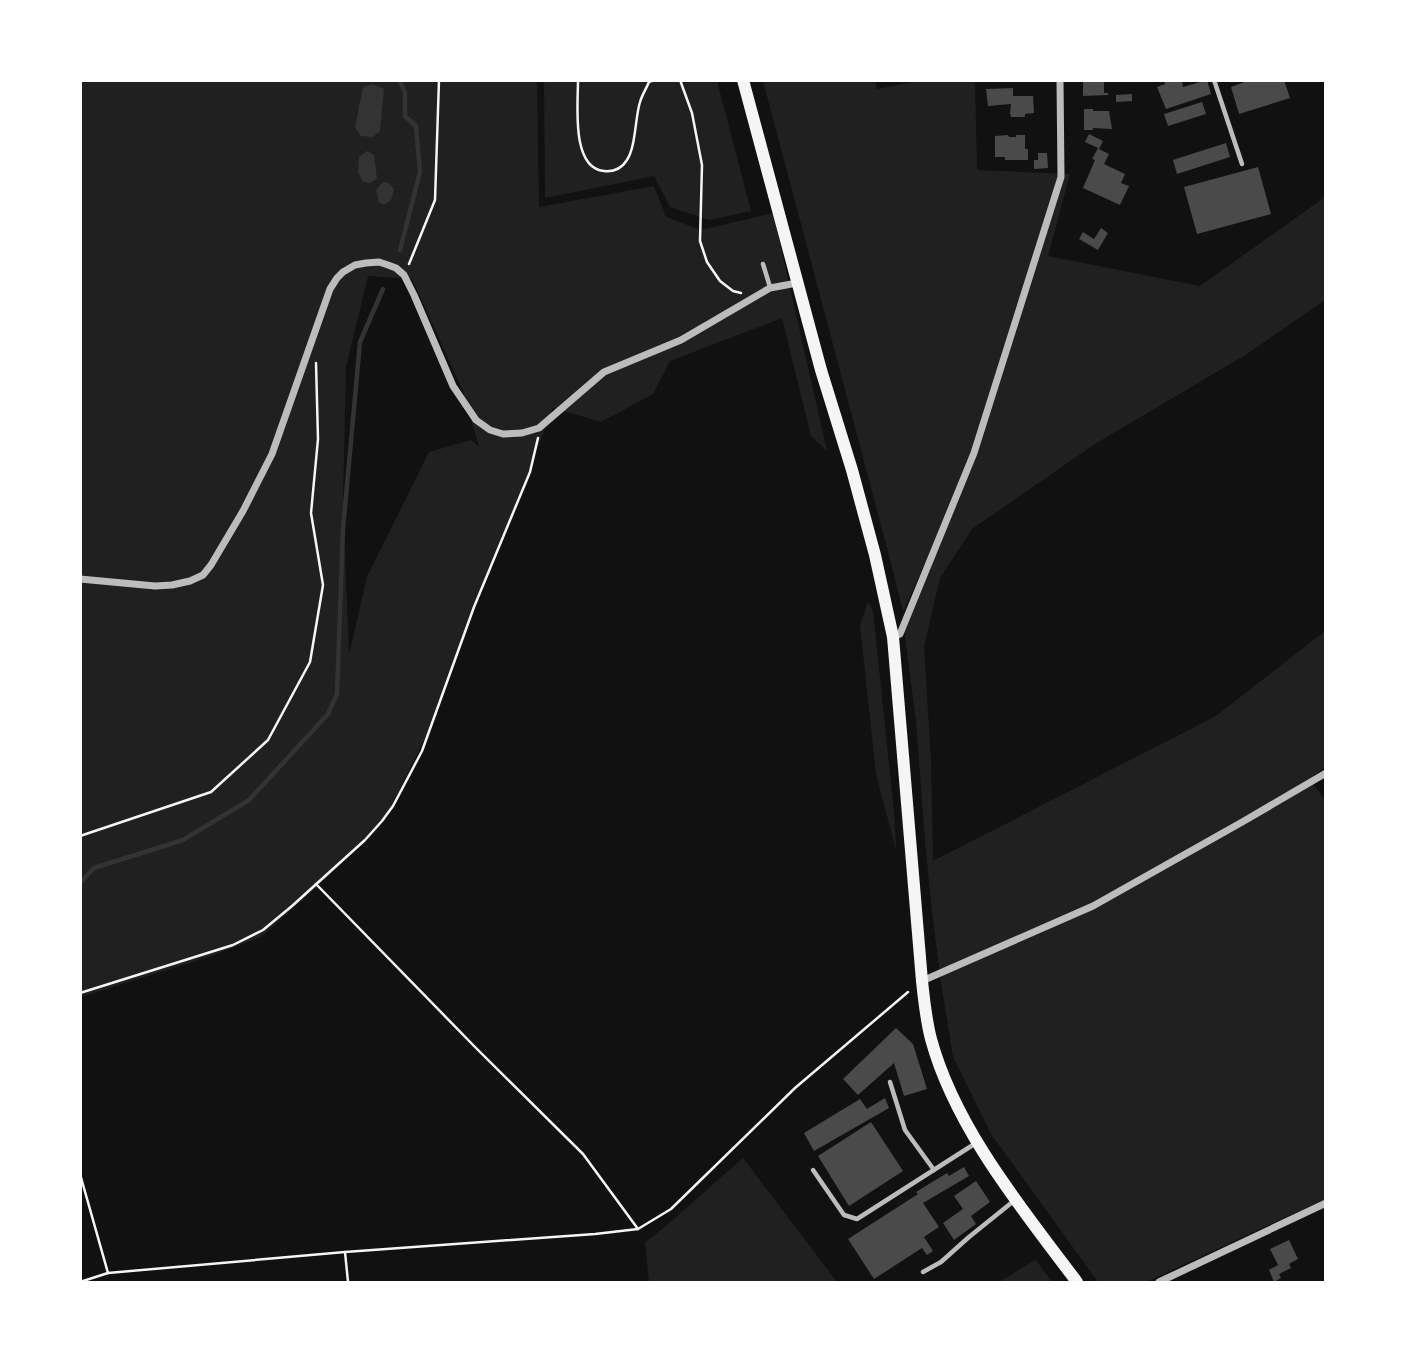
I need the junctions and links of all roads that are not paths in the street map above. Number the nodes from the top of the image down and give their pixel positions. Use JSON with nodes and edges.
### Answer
{"nodes":[{"id":1,"x":743,"y":80,"type":"edge"},
{"id":2,"x":1060,"y":80,"type":"edge"},
{"id":3,"x":1214,"y":80,"type":"edge"},
{"id":4,"x":1242,"y":164,"type":"dead end"},
{"id":5,"x":763,"y":264,"type":"dead end"},
{"id":6,"x":797,"y":283,"type":"junction"},
{"id":7,"x":771,"y":288,"type":"junction"},
{"id":8,"x":80,"y":579,"type":"edge"},
{"id":9,"x":893,"y":637,"type":"junction"},
{"id":10,"x":1325,"y":773,"type":"edge"},
{"id":11,"x":922,"y":981,"type":"junction"},
{"id":12,"x":890,"y":1082,"type":"dead end"},
{"id":13,"x":977,"y":1142,"type":"junction"},
{"id":14,"x":813,"y":1170,"type":"dead end"},
{"id":15,"x":934,"y":1170,"type":"junction"},
{"id":16,"x":1016,"y":1200,"type":"junction"},
{"id":17,"x":1325,"y":1203,"type":"edge"},
{"id":18,"x":923,"y":1272,"type":"dead end"},
{"id":19,"x":1077,"y":1283,"type":"edge"},
{"id":20,"x":1159,"y":1283,"type":"edge"}],
"edges":[{"from":1,"to":6,"type":"main road"},
{"from":2,"to":9,"type":"street"},
{"from":3,"to":4,"type":"lane"},
{"from":5,"to":7,"type":"lane"},
{"from":6,"to":7,"type":"street"},
{"from":6,"to":9,"type":"main road"},
{"from":7,"to":8,"type":"street"},
{"from":9,"to":11,"type":"main road"},
{"from":10,"to":11,"type":"street"},
{"from":11,"to":13,"type":"main road"},
{"from":12,"to":15,"type":"lane"},
{"from":13,"to":15,"type":"lane"},
{"from":13,"to":16,"type":"main road"},
{"from":14,"to":15,"type":"lane"},
{"from":16,"to":18,"type":"lane"},
{"from":16,"to":19,"type":"main road"},
{"from":17,"to":20,"type":"street"}]}
